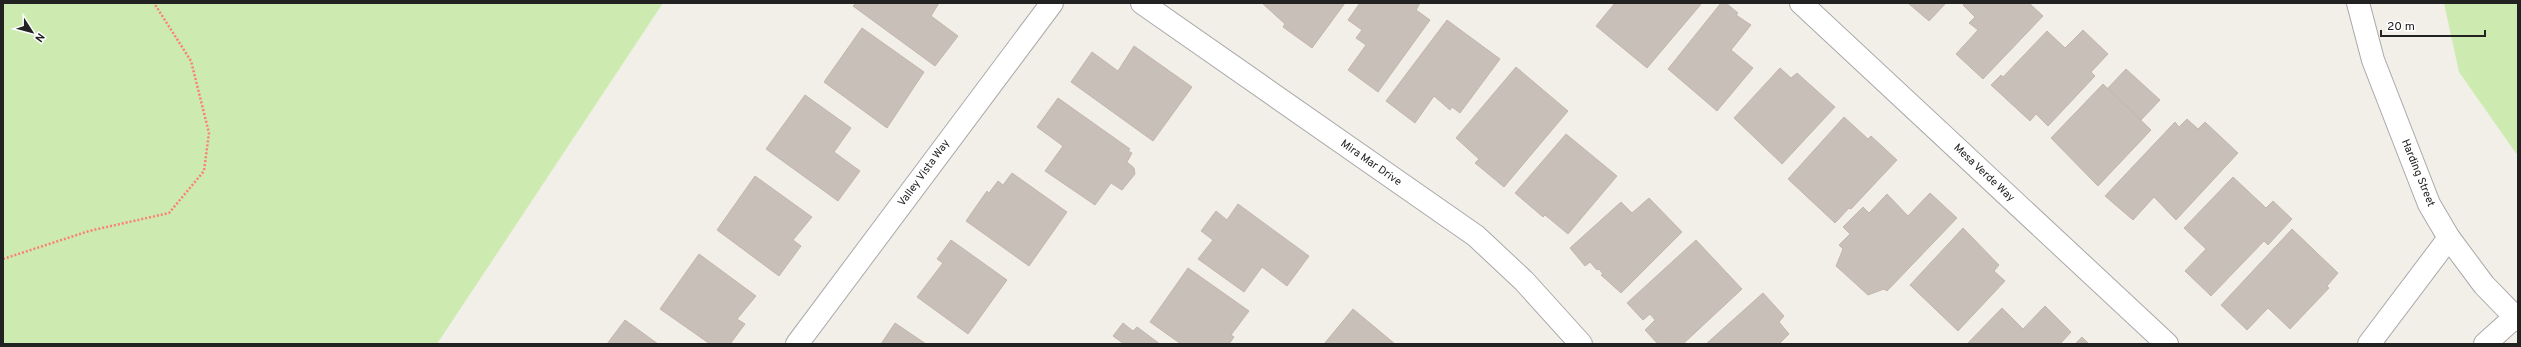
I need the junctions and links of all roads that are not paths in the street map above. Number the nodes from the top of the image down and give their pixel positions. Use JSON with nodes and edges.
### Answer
{"nodes":[{"id":1,"x":1052,"y":3,"type":"edge"},
{"id":2,"x":1142,"y":3,"type":"edge"},
{"id":3,"x":1801,"y":3,"type":"edge"},
{"id":4,"x":2358,"y":3,"type":"edge"},
{"id":5,"x":2448,"y":238,"type":"junction"},
{"id":6,"x":2516,"y":318,"type":"edge"},
{"id":7,"x":797,"y":344,"type":"edge"},
{"id":8,"x":1581,"y":344,"type":"edge"},
{"id":9,"x":2167,"y":344,"type":"edge"},
{"id":10,"x":2371,"y":344,"type":"edge"},
{"id":11,"x":2485,"y":344,"type":"edge"}],
"edges":[{"from":1,"to":7,"type":"street","name":"Valley Vista Way"},
{"from":2,"to":8,"type":"street","name":"Mira Mar Drive"},
{"from":3,"to":9,"type":"street","name":"Mesa Verde Way"},
{"from":4,"to":5,"type":"street","name":"Harding Street"},
{"from":5,"to":6,"type":"street","name":"Harding Street"},
{"from":5,"to":10,"type":"street"},
{"from":6,"to":11,"type":"street"}]}
